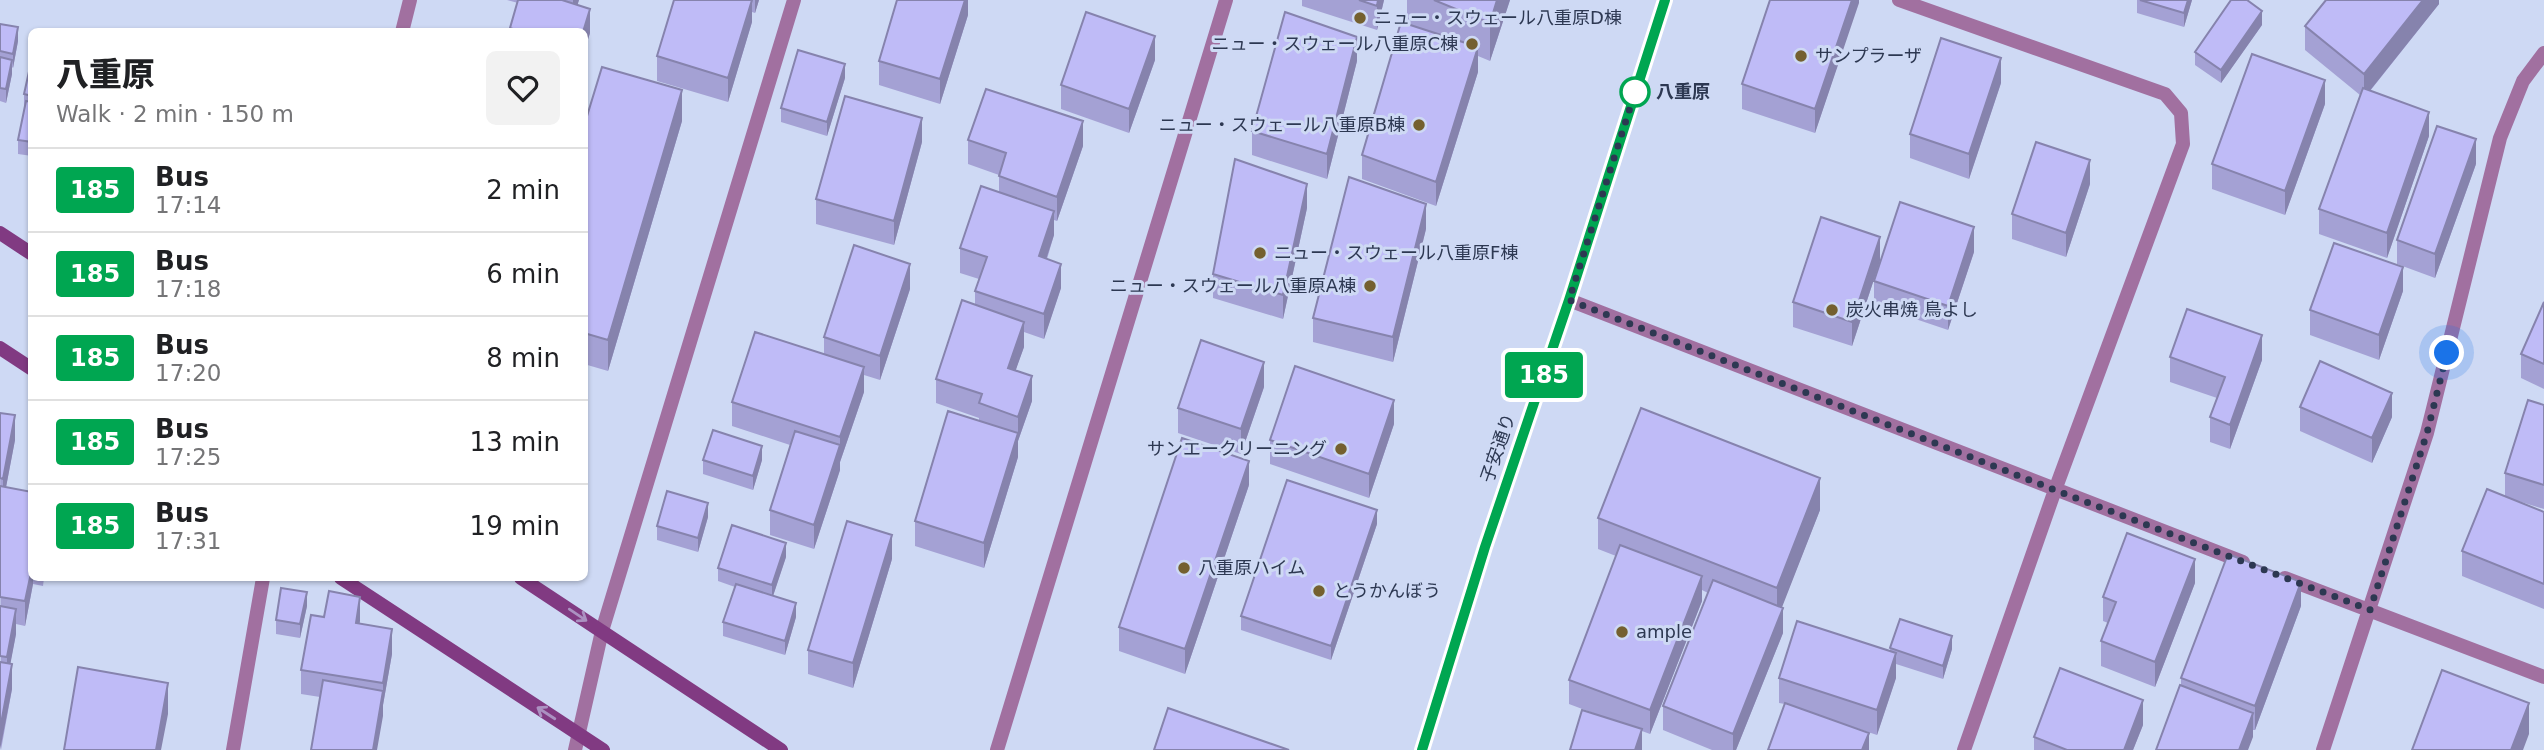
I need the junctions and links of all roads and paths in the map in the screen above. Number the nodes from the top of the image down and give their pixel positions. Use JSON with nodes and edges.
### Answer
{"nodes":[{"id":1,"x":410,"y":0,"type":"edge"},
{"id":2,"x":794,"y":0,"type":"edge"},
{"id":3,"x":1226,"y":0,"type":"edge"},
{"id":4,"x":1665,"y":0,"type":"edge"},
{"id":5,"x":1899,"y":0,"type":"edge"},
{"id":6,"x":403,"y":28,"type":"edge"},
{"id":7,"x":2544,"y":53,"type":"edge"},
{"id":8,"x":0,"y":233,"type":"edge"},
{"id":9,"x":28,"y":251,"type":"edge"},
{"id":10,"x":1569,"y":300,"type":"junction"},
{"id":11,"x":0,"y":348,"type":"edge"},
{"id":12,"x":28,"y":366,"type":"edge"},
{"id":13,"x":2055,"y":490,"type":"junction"},
{"id":14,"x":262,"y":581,"type":"edge"},
{"id":15,"x":346,"y":581,"type":"edge"},
{"id":16,"x":526,"y":581,"type":"edge"},
{"id":17,"x":2370,"y":610,"type":"junction"},
{"id":18,"x":601,"y":631,"type":"junction"},
{"id":19,"x":2544,"y":677,"type":"edge"},
{"id":20,"x":578,"y":733,"type":"junction"},
{"id":21,"x":233,"y":750,"type":"edge"},
{"id":22,"x":575,"y":750,"type":"edge"},
{"id":23,"x":603,"y":750,"type":"edge"},
{"id":24,"x":782,"y":750,"type":"edge"},
{"id":25,"x":997,"y":750,"type":"edge"},
{"id":26,"x":1422,"y":750,"type":"edge"},
{"id":27,"x":1964,"y":750,"type":"edge"},
{"id":28,"x":2323,"y":750,"type":"edge"}],
"edges":[{"from":1,"to":6,"type":"street"},
{"from":2,"to":18,"type":"street"},
{"from":3,"to":25,"type":"street"},
{"from":4,"to":10,"type":"street","name":"子安通り"},
{"from":5,"to":13,"type":"street"},
{"from":7,"to":17,"type":"street"},
{"from":8,"to":9,"type":"street"},
{"from":10,"to":13,"type":"street"},
{"from":10,"to":26,"type":"street","name":"子安通り"},
{"from":11,"to":12,"type":"street"},
{"from":13,"to":17,"type":"street"},
{"from":13,"to":27,"type":"street"},
{"from":14,"to":21,"type":"street"},
{"from":20,"to":15,"type":"street","one_way":true},
{"from":16,"to":18,"type":"street","one_way":true},
{"from":17,"to":19,"type":"street"},
{"from":17,"to":28,"type":"street"},
{"from":18,"to":20,"type":"street"},
{"from":18,"to":24,"type":"street"},
{"from":20,"to":22,"type":"street"},
{"from":20,"to":23,"type":"street"}]}
